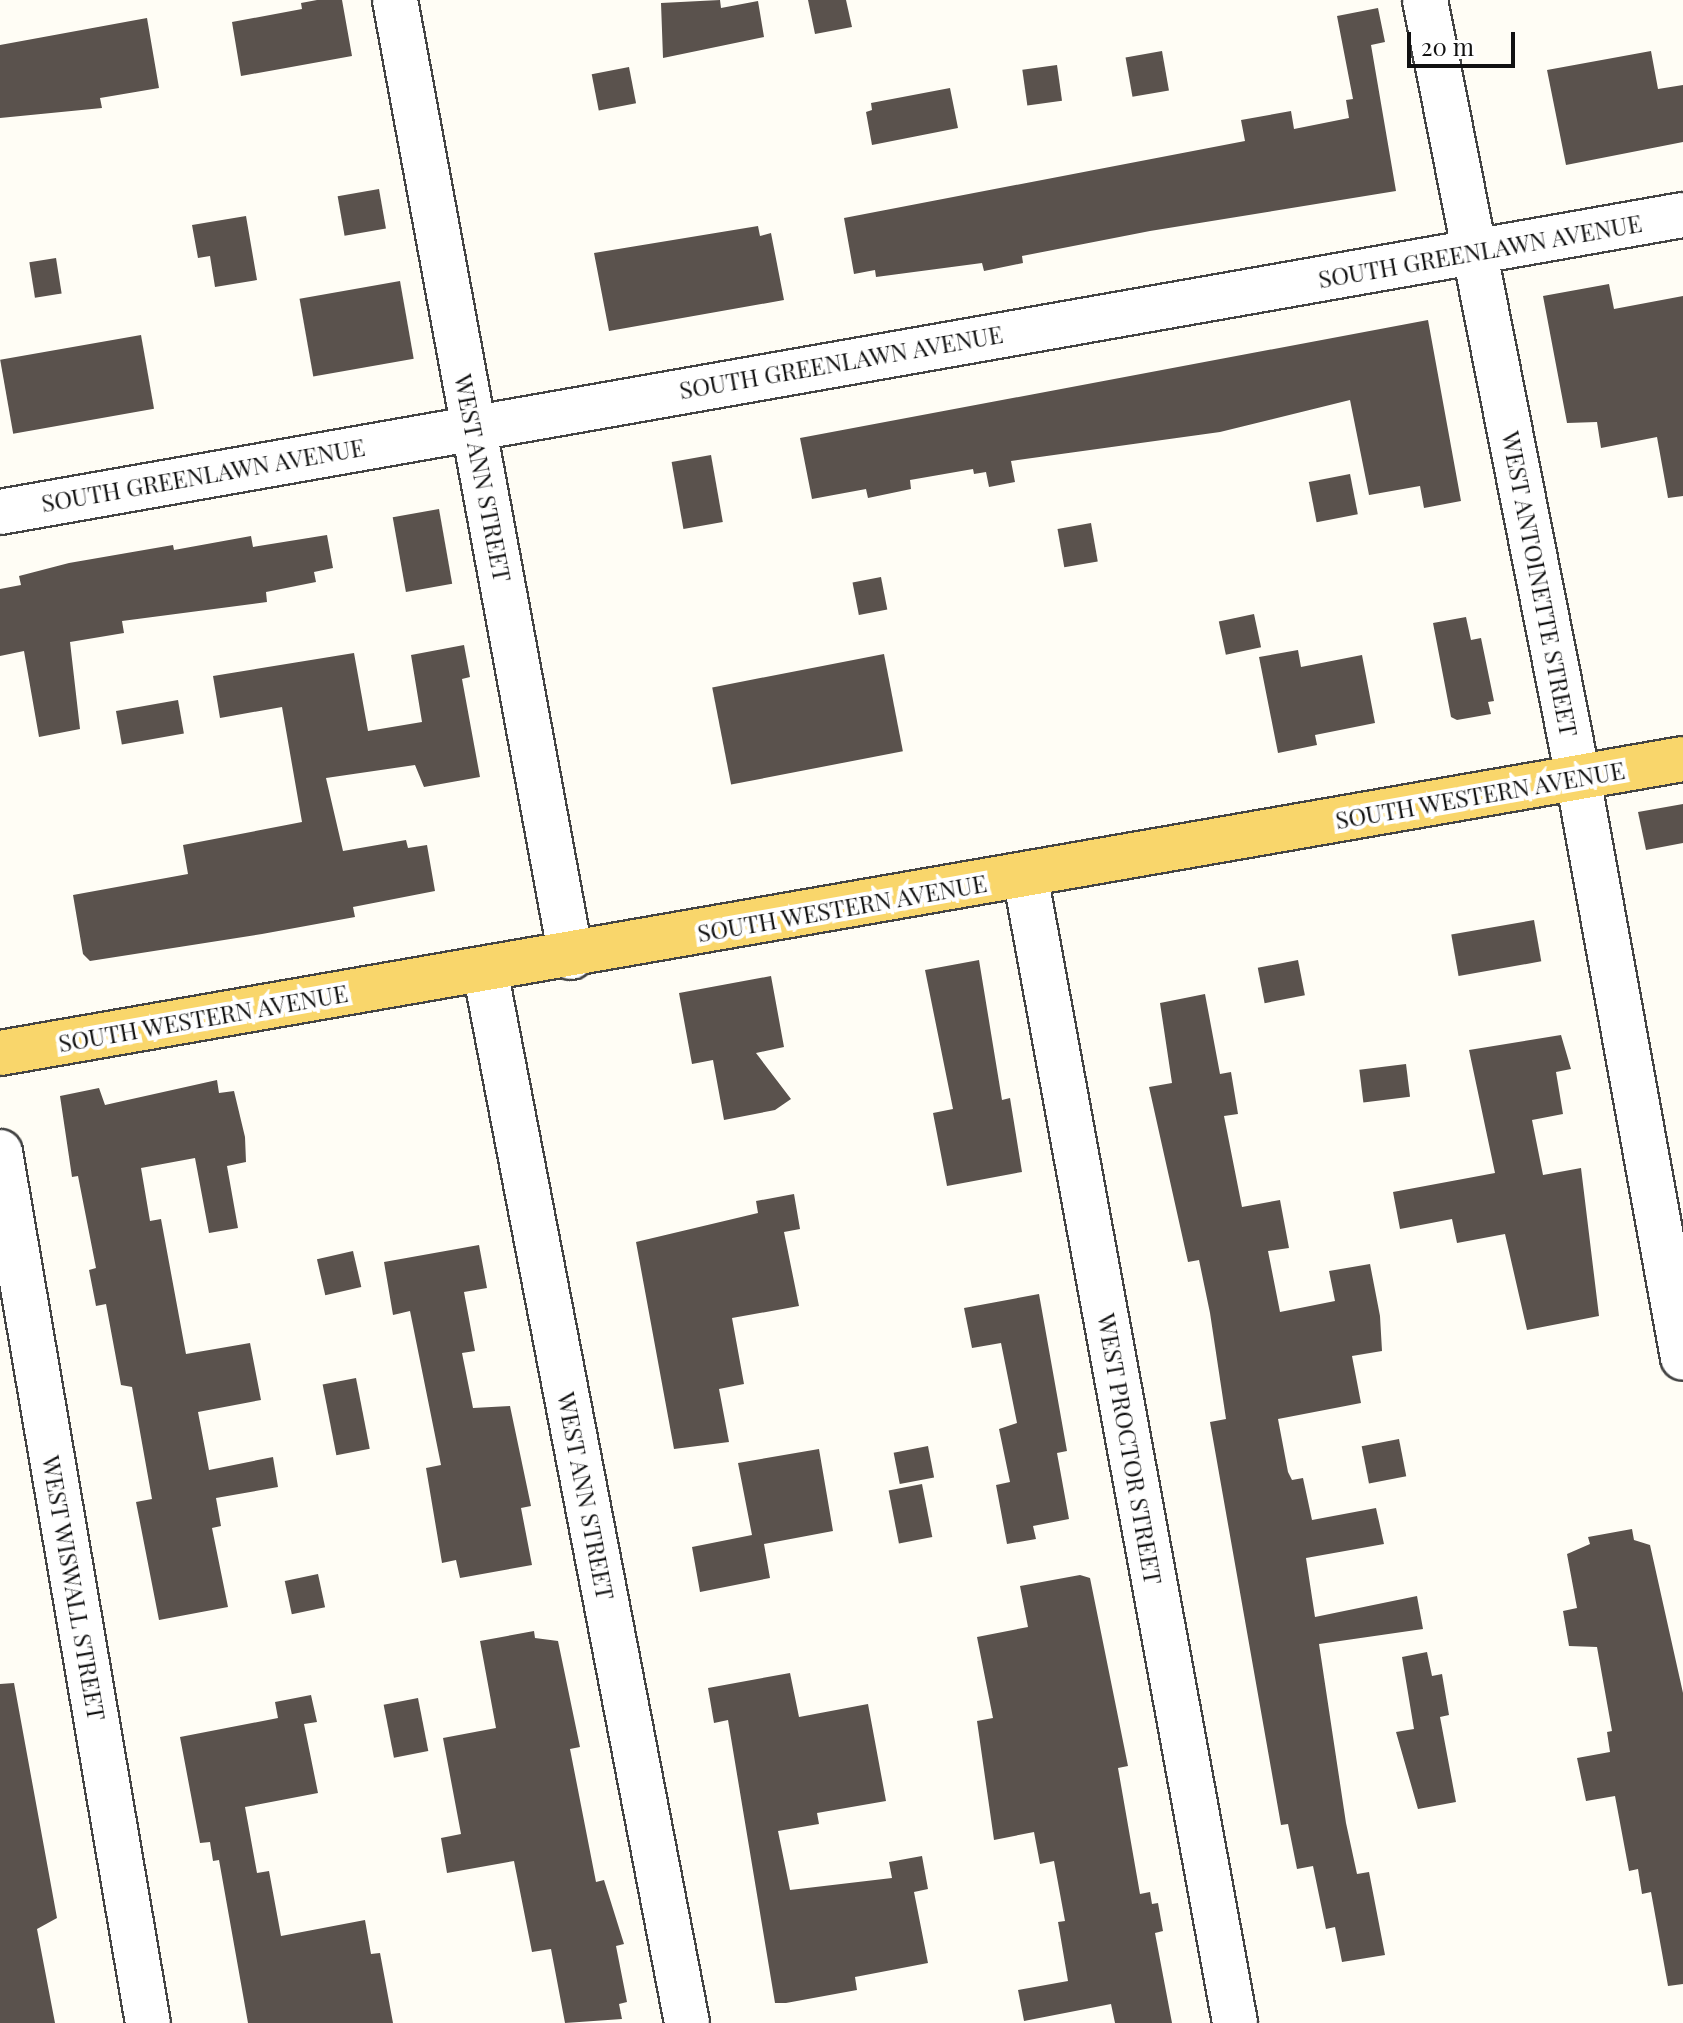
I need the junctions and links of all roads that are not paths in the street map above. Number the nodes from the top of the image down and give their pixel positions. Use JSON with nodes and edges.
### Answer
{"nodes":[{"id":1,"x":395,"y":0,"type":"edge"},
{"id":2,"x":1425,"y":0,"type":"edge"},
{"id":3,"x":1683,"y":215,"type":"edge"},
{"id":4,"x":1475,"y":253,"type":"junction"},
{"id":5,"x":472,"y":426,"type":"junction"},
{"id":6,"x":0,"y":512,"type":"edge"},
{"id":7,"x":1683,"y":759,"type":"edge"},
{"id":8,"x":1578,"y":778,"type":"junction"},
{"id":9,"x":1025,"y":875,"type":"junction"},
{"id":10,"x":571,"y":957,"type":"junction"},
{"id":11,"x":485,"y":970,"type":"junction"},
{"id":12,"x":0,"y":1053,"type":"edge"},
{"id":13,"x":0,"y":1152,"type":"edge"},
{"id":14,"x":1683,"y":1358,"type":"edge"},
{"id":15,"x":148,"y":2023,"type":"edge"},
{"id":16,"x":687,"y":2023,"type":"edge"},
{"id":17,"x":1235,"y":2023,"type":"edge"}],
"edges":[{"from":1,"to":5,"type":"street","name":"WEST ANN STREET"},
{"from":2,"to":4,"type":"street","name":"WEST ANTOINETTE STREET"},
{"from":3,"to":4,"type":"street","name":"SOUTH GREENLAWN AVENUE"},
{"from":4,"to":5,"type":"street","name":"SOUTH GREENLAWN AVENUE"},
{"from":4,"to":8,"type":"street","name":"WEST ANTOINETTE STREET"},
{"from":5,"to":6,"type":"street","name":"SOUTH GREENLAWN AVENUE"},
{"from":5,"to":10,"type":"street","name":"WEST ANN STREET"},
{"from":7,"to":8,"type":"main road","name":"SOUTH WESTERN AVENUE"},
{"from":8,"to":9,"type":"main road","name":"SOUTH WESTERN AVENUE"},
{"from":8,"to":14,"type":"street","name":"WEST ANTOINETTE STREET"},
{"from":9,"to":10,"type":"main road","name":"SOUTH WESTERN AVENUE"},
{"from":9,"to":17,"type":"street","name":"WEST PROCTOR STREET"},
{"from":10,"to":11,"type":"main road","name":"SOUTH WESTERN AVENUE"},
{"from":11,"to":12,"type":"main road","name":"SOUTH WESTERN AVENUE"},
{"from":11,"to":16,"type":"street","name":"WEST ANN STREET"},
{"from":13,"to":15,"type":"street","name":"WEST WISWALL STREET"}]}
